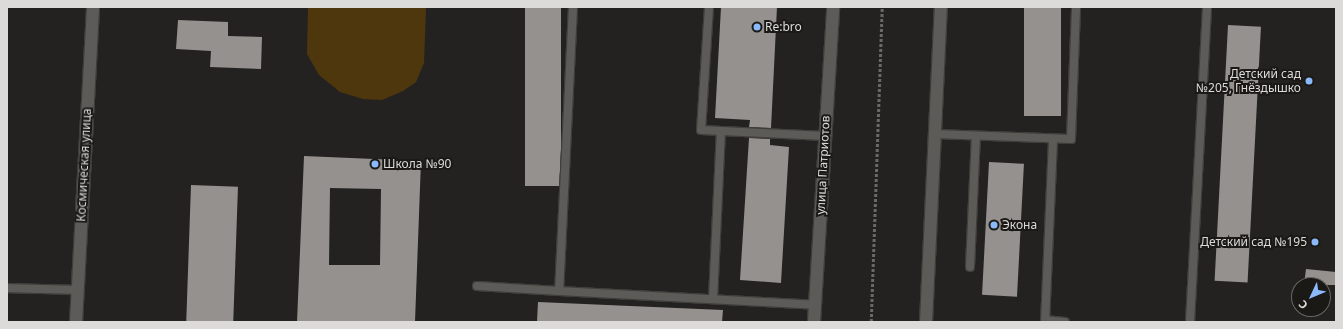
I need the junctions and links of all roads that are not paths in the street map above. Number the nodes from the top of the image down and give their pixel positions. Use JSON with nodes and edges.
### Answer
{"nodes":[{"id":1,"x":93,"y":7,"type":"edge"},
{"id":2,"x":573,"y":7,"type":"edge"},
{"id":3,"x":709,"y":7,"type":"edge"},
{"id":4,"x":833,"y":7,"type":"edge"},
{"id":5,"x":941,"y":7,"type":"edge"},
{"id":6,"x":1076,"y":7,"type":"edge"},
{"id":7,"x":1207,"y":7,"type":"edge"},
{"id":8,"x":721,"y":131,"type":"junction"},
{"id":9,"x":935,"y":134,"type":"junction"},
{"id":10,"x":825,"y":136,"type":"junction"},
{"id":11,"x":976,"y":136,"type":"junction"},
{"id":12,"x":1054,"y":140,"type":"junction"},
{"id":13,"x":970,"y":267,"type":"dead end"},
{"id":14,"x":477,"y":286,"type":"dead end"},
{"id":15,"x":7,"y":288,"type":"edge"},
{"id":16,"x":77,"y":290,"type":"junction"},
{"id":17,"x":560,"y":291,"type":"junction"},
{"id":18,"x":712,"y":299,"type":"junction"},
{"id":19,"x":815,"y":305,"type":"junction"},
{"id":20,"x":76,"y":322,"type":"edge"},
{"id":21,"x":814,"y":322,"type":"edge"},
{"id":22,"x":926,"y":322,"type":"edge"},
{"id":23,"x":1065,"y":322,"type":"edge"},
{"id":24,"x":1190,"y":322,"type":"edge"}],
"edges":[{"from":1,"to":16,"type":"street","name":"Космическая улица"},
{"from":2,"to":17,"type":"lane"},
{"from":3,"to":8,"type":"lane"},
{"from":4,"to":10,"type":"street","name":"улица Патриотов"},
{"from":5,"to":9,"type":"street"},
{"from":6,"to":12,"type":"lane"},
{"from":7,"to":24,"type":"lane"},
{"from":8,"to":10,"type":"lane"},
{"from":8,"to":18,"type":"lane"},
{"from":9,"to":11,"type":"lane"},
{"from":9,"to":22,"type":"street"},
{"from":10,"to":19,"type":"street","name":"улица Патриотов"},
{"from":11,"to":12,"type":"lane"},
{"from":11,"to":13,"type":"lane"},
{"from":12,"to":23,"type":"lane"},
{"from":14,"to":17,"type":"lane"},
{"from":15,"to":16,"type":"lane"},
{"from":16,"to":20,"type":"street","name":"Космическая улица"},
{"from":17,"to":18,"type":"lane"},
{"from":18,"to":19,"type":"lane"},
{"from":19,"to":21,"type":"street","name":"улица Патриотов"}]}
